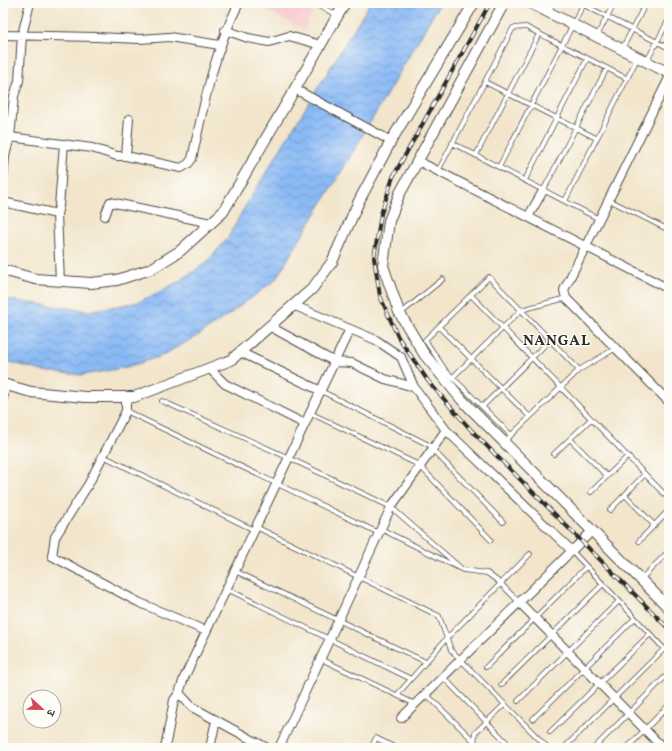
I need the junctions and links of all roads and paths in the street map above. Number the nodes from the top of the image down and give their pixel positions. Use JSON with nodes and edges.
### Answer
{"nodes":[{"id":1,"x":30,"y":3,"type":"edge"},
{"id":2,"x":239,"y":3,"type":"edge"},
{"id":3,"x":313,"y":3,"type":"edge"},
{"id":4,"x":345,"y":3,"type":"edge"},
{"id":5,"x":474,"y":3,"type":"edge"},
{"id":6,"x":504,"y":3,"type":"edge"},
{"id":7,"x":530,"y":3,"type":"edge"},
{"id":8,"x":614,"y":3,"type":"edge"},
{"id":9,"x":646,"y":3,"type":"edge"},
{"id":10,"x":582,"y":4,"type":"edge"},
{"id":11,"x":550,"y":8,"type":"edge"},
{"id":12,"x":338,"y":16,"type":"junction"},
{"id":13,"x":607,"y":17,"type":"junction"},
{"id":14,"x":669,"y":19,"type":"edge"},
{"id":15,"x":573,"y":24,"type":"junction"},
{"id":16,"x":225,"y":30,"type":"junction"},
{"id":17,"x":632,"y":30,"type":"junction"},
{"id":18,"x":539,"y":34,"type":"junction"},
{"id":19,"x":22,"y":35,"type":"junction"},
{"id":20,"x":3,"y":36,"type":"edge"},
{"id":21,"x":597,"y":36,"type":"junction"},
{"id":22,"x":657,"y":42,"type":"junction"},
{"id":23,"x":220,"y":45,"type":"junction"},
{"id":24,"x":321,"y":45,"type":"junction"},
{"id":25,"x":562,"y":46,"type":"junction"},
{"id":26,"x":669,"y":48,"type":"edge"},
{"id":27,"x":622,"y":49,"type":"junction"},
{"id":28,"x":638,"y":57,"type":"junction"},
{"id":29,"x":587,"y":59,"type":"junction"},
{"id":30,"x":647,"y":62,"type":"junction"},
{"id":31,"x":607,"y":68,"type":"junction"},
{"id":32,"x":669,"y":72,"type":"edge"},
{"id":33,"x":626,"y":78,"type":"junction"},
{"id":34,"x":669,"y":78,"type":"edge"},
{"id":35,"x":485,"y":82,"type":"junction"},
{"id":36,"x":295,"y":89,"type":"junction"},
{"id":37,"x":508,"y":94,"type":"junction"},
{"id":38,"x":531,"y":105,"type":"junction"},
{"id":39,"x":556,"y":118,"type":"junction"},
{"id":40,"x":129,"y":119,"type":"dead end"},
{"id":41,"x":576,"y":128,"type":"junction"},
{"id":42,"x":10,"y":137,"type":"junction"},
{"id":43,"x":596,"y":138,"type":"junction"},
{"id":44,"x":391,"y":141,"type":"junction"},
{"id":45,"x":452,"y":143,"type":"junction"},
{"id":46,"x":64,"y":144,"type":"junction"},
{"id":47,"x":476,"y":155,"type":"junction"},
{"id":48,"x":126,"y":156,"type":"junction"},
{"id":49,"x":418,"y":160,"type":"junction"},
{"id":50,"x":499,"y":167,"type":"junction"},
{"id":51,"x":438,"y":171,"type":"junction"},
{"id":52,"x":3,"y":179,"type":"edge"},
{"id":53,"x":525,"y":180,"type":"junction"},
{"id":54,"x":543,"y":191,"type":"junction"},
{"id":55,"x":609,"y":200,"type":"junction"},
{"id":56,"x":564,"y":201,"type":"junction"},
{"id":57,"x":3,"y":202,"type":"edge"},
{"id":58,"x":57,"y":214,"type":"junction"},
{"id":59,"x":105,"y":216,"type":"dead end"},
{"id":60,"x":528,"y":217,"type":"junction"},
{"id":61,"x":599,"y":219,"type":"junction"},
{"id":62,"x":210,"y":224,"type":"junction"},
{"id":63,"x":669,"y":230,"type":"edge"},
{"id":64,"x":586,"y":246,"type":"junction"},
{"id":65,"x":3,"y":270,"type":"edge"},
{"id":66,"x":442,"y":279,"type":"dead end"},
{"id":67,"x":60,"y":281,"type":"junction"},
{"id":68,"x":669,"y":289,"type":"edge"},
{"id":69,"x":471,"y":295,"type":"junction"},
{"id":70,"x":566,"y":298,"type":"junction"},
{"id":71,"x":293,"y":305,"type":"junction"},
{"id":72,"x":521,"y":310,"type":"junction"},
{"id":73,"x":400,"y":314,"type":"junction"},
{"id":74,"x":269,"y":326,"type":"junction"},
{"id":75,"x":439,"y":327,"type":"junction"},
{"id":76,"x":502,"y":328,"type":"junction"},
{"id":77,"x":350,"y":329,"type":"junction"},
{"id":78,"x":550,"y":340,"type":"junction"},
{"id":79,"x":616,"y":348,"type":"junction"},
{"id":80,"x":240,"y":352,"type":"junction"},
{"id":81,"x":532,"y":358,"type":"junction"},
{"id":82,"x":472,"y":359,"type":"junction"},
{"id":83,"x":335,"y":362,"type":"junction"},
{"id":84,"x":210,"y":369,"type":"junction"},
{"id":85,"x":579,"y":370,"type":"junction"},
{"id":86,"x":452,"y":378,"type":"junction"},
{"id":87,"x":5,"y":385,"type":"edge"},
{"id":88,"x":414,"y":387,"type":"junction"},
{"id":89,"x":501,"y":388,"type":"junction"},
{"id":90,"x":561,"y":388,"type":"junction"},
{"id":91,"x":321,"y":391,"type":"junction"},
{"id":92,"x":126,"y":397,"type":"junction"},
{"id":93,"x":3,"y":398,"type":"edge"},
{"id":94,"x":162,"y":401,"type":"dead end"},
{"id":95,"x":669,"y":402,"type":"edge"},
{"id":96,"x":482,"y":407,"type":"junction"},
{"id":97,"x":126,"y":411,"type":"junction"},
{"id":98,"x":310,"y":413,"type":"junction"},
{"id":99,"x":530,"y":416,"type":"junction"},
{"id":100,"x":591,"y":419,"type":"junction"},
{"id":101,"x":305,"y":424,"type":"junction"},
{"id":102,"x":446,"y":430,"type":"junction"},
{"id":103,"x":507,"y":439,"type":"junction"},
{"id":104,"x":570,"y":439,"type":"junction"},
{"id":105,"x":432,"y":448,"type":"junction"},
{"id":106,"x":554,"y":454,"type":"dead end"},
{"id":107,"x":103,"y":456,"type":"junction"},
{"id":108,"x":628,"y":456,"type":"junction"},
{"id":109,"x":289,"y":458,"type":"junction"},
{"id":110,"x":419,"y":465,"type":"junction"},
{"id":111,"x":645,"y":474,"type":"junction"},
{"id":112,"x":607,"y":476,"type":"junction"},
{"id":113,"x":277,"y":484,"type":"junction"},
{"id":114,"x":591,"y":492,"type":"dead end"},
{"id":115,"x":625,"y":495,"type":"junction"},
{"id":116,"x":669,"y":499,"type":"edge"},
{"id":117,"x":391,"y":507,"type":"junction"},
{"id":118,"x":610,"y":510,"type":"dead end"},
{"id":119,"x":669,"y":510,"type":"edge"},
{"id":120,"x":503,"y":522,"type":"dead end"},
{"id":121,"x":654,"y":525,"type":"junction"},
{"id":122,"x":255,"y":529,"type":"junction"},
{"id":123,"x":380,"y":531,"type":"junction"},
{"id":124,"x":592,"y":531,"type":"junction"},
{"id":125,"x":491,"y":540,"type":"dead end"},
{"id":126,"x":639,"y":540,"type":"dead end"},
{"id":127,"x":572,"y":551,"type":"junction"},
{"id":128,"x":669,"y":551,"type":"edge"},
{"id":129,"x":530,"y":554,"type":"dead end"},
{"id":130,"x":586,"y":566,"type":"junction"},
{"id":131,"x":463,"y":570,"type":"junction"},
{"id":132,"x":235,"y":571,"type":"junction"},
{"id":133,"x":359,"y":577,"type":"junction"},
{"id":134,"x":640,"y":580,"type":"junction"},
{"id":135,"x":501,"y":584,"type":"junction"},
{"id":136,"x":603,"y":584,"type":"junction"},
{"id":137,"x":227,"y":589,"type":"junction"},
{"id":138,"x":619,"y":601,"type":"junction"},
{"id":139,"x":519,"y":602,"type":"junction"},
{"id":140,"x":669,"y":608,"type":"edge"},
{"id":141,"x":535,"y":618,"type":"junction"},
{"id":142,"x":635,"y":618,"type":"junction"},
{"id":143,"x":339,"y":620,"type":"junction"},
{"id":144,"x":206,"y":631,"type":"junction"},
{"id":145,"x":650,"y":634,"type":"junction"},
{"id":146,"x":552,"y":635,"type":"junction"},
{"id":147,"x":446,"y":639,"type":"junction"},
{"id":148,"x":329,"y":640,"type":"junction"},
{"id":149,"x":664,"y":649,"type":"junction"},
{"id":150,"x":568,"y":651,"type":"junction"},
{"id":151,"x":669,"y":654,"type":"edge"},
{"id":152,"x":321,"y":659,"type":"junction"},
{"id":153,"x":461,"y":659,"type":"junction"},
{"id":154,"x":426,"y":662,"type":"junction"},
{"id":155,"x":486,"y":667,"type":"dead end"},
{"id":156,"x":585,"y":668,"type":"junction"},
{"id":157,"x":669,"y":673,"type":"edge"},
{"id":158,"x":442,"y":677,"type":"junction"},
{"id":159,"x":411,"y":679,"type":"junction"},
{"id":160,"x":599,"y":684,"type":"junction"},
{"id":161,"x":501,"y":685,"type":"dead end"},
{"id":162,"x":179,"y":693,"type":"junction"},
{"id":163,"x":426,"y":693,"type":"junction"},
{"id":164,"x":397,"y":695,"type":"junction"},
{"id":165,"x":614,"y":698,"type":"junction"},
{"id":166,"x":518,"y":701,"type":"dead end"},
{"id":167,"x":415,"y":704,"type":"junction"},
{"id":168,"x":505,"y":704,"type":"junction"},
{"id":169,"x":669,"y":705,"type":"edge"},
{"id":170,"x":629,"y":713,"type":"junction"},
{"id":171,"x":401,"y":718,"type":"dead end"},
{"id":172,"x":533,"y":719,"type":"dead end"},
{"id":173,"x":216,"y":720,"type":"junction"},
{"id":174,"x":487,"y":722,"type":"junction"},
{"id":175,"x":645,"y":730,"type":"junction"},
{"id":176,"x":550,"y":732,"type":"dead end"},
{"id":177,"x":474,"y":741,"type":"junction"},
{"id":178,"x":565,"y":747,"type":"edge"},
{"id":179,"x":660,"y":747,"type":"edge"},
{"id":180,"x":165,"y":748,"type":"edge"},
{"id":181,"x":210,"y":748,"type":"edge"},
{"id":182,"x":268,"y":748,"type":"edge"},
{"id":183,"x":279,"y":748,"type":"edge"},
{"id":184,"x":371,"y":748,"type":"edge"},
{"id":185,"x":396,"y":748,"type":"edge"},
{"id":186,"x":474,"y":748,"type":"edge"},
{"id":187,"x":512,"y":748,"type":"edge"},
{"id":188,"x":548,"y":748,"type":"edge"},
{"id":189,"x":594,"y":748,"type":"edge"},
{"id":190,"x":626,"y":748,"type":"edge"}],
"edges":[{"from":1,"to":19,"type":"street"},
{"from":2,"to":16,"type":"street"},
{"from":3,"to":12,"type":"lane"},
{"from":4,"to":12,"type":"street"},
{"from":5,"to":44,"type":"street"},
{"from":6,"to":49,"type":"street"},
{"from":7,"to":11,"type":"street"},
{"from":8,"to":13,"type":"lane"},
{"from":9,"to":17,"type":"lane"},
{"from":10,"to":13,"type":"lane"},
{"from":10,"to":15,"type":"lane"},
{"from":11,"to":15,"type":"street"},
{"from":12,"to":24,"type":"street"},
{"from":13,"to":17,"type":"lane"},
{"from":13,"to":21,"type":"lane"},
{"from":14,"to":22,"type":"lane"},
{"from":15,"to":21,"type":"street"},
{"from":15,"to":25,"type":"lane"},
{"from":16,"to":23,"type":"street"},
{"from":16,"to":24,"type":"street"},
{"from":17,"to":22,"type":"lane"},
{"from":17,"to":27,"type":"lane"},
{"from":18,"to":25,"type":"lane"},
{"from":18,"to":35,"type":"lane"},
{"from":18,"to":37,"type":"lane"},
{"from":19,"to":20,"type":"street"},
{"from":19,"to":23,"type":"street"},
{"from":19,"to":42,"type":"street"},
{"from":21,"to":27,"type":"street"},
{"from":22,"to":26,"type":"lane"},
{"from":22,"to":30,"type":"lane"},
{"from":23,"to":48,"type":"street"},
{"from":24,"to":36,"type":"street"},
{"from":25,"to":29,"type":"lane"},
{"from":25,"to":38,"type":"lane"},
{"from":27,"to":28,"type":"street"},
{"from":28,"to":30,"type":"street"},
{"from":28,"to":33,"type":"lane"},
{"from":29,"to":31,"type":"lane"},
{"from":29,"to":39,"type":"lane"},
{"from":30,"to":32,"type":"street"},
{"from":31,"to":33,"type":"lane"},
{"from":31,"to":41,"type":"lane"},
{"from":33,"to":43,"type":"lane"},
{"from":34,"to":55,"type":"street"},
{"from":35,"to":37,"type":"lane"},
{"from":35,"to":45,"type":"lane"},
{"from":36,"to":44,"type":"street"},
{"from":36,"to":62,"type":"street"},
{"from":37,"to":38,"type":"lane"},
{"from":37,"to":47,"type":"lane"},
{"from":38,"to":39,"type":"lane"},
{"from":38,"to":50,"type":"lane"},
{"from":39,"to":41,"type":"lane"},
{"from":39,"to":53,"type":"lane"},
{"from":40,"to":48,"type":"street"},
{"from":41,"to":43,"type":"lane"},
{"from":41,"to":54,"type":"lane"},
{"from":42,"to":46,"type":"street"},
{"from":42,"to":52,"type":"street"},
{"from":43,"to":56,"type":"lane"},
{"from":44,"to":71,"type":"street"},
{"from":45,"to":47,"type":"lane"},
{"from":45,"to":51,"type":"lane"},
{"from":46,"to":48,"type":"street"},
{"from":46,"to":58,"type":"street"},
{"from":47,"to":50,"type":"lane"},
{"from":49,"to":51,"type":"street"},
{"from":49,"to":73,"type":"street"},
{"from":50,"to":53,"type":"lane"},
{"from":51,"to":60,"type":"street"},
{"from":53,"to":54,"type":"lane"},
{"from":54,"to":56,"type":"lane"},
{"from":54,"to":60,"type":"street"},
{"from":55,"to":61,"type":"street"},
{"from":55,"to":63,"type":"lane"},
{"from":56,"to":61,"type":"lane"},
{"from":57,"to":58,"type":"street"},
{"from":58,"to":67,"type":"street"},
{"from":59,"to":62,"type":"street"},
{"from":60,"to":64,"type":"street"},
{"from":61,"to":64,"type":"street"},
{"from":62,"to":67,"type":"street"},
{"from":64,"to":68,"type":"street"},
{"from":64,"to":70,"type":"street"},
{"from":65,"to":67,"type":"street"},
{"from":66,"to":73,"type":"lane"},
{"from":69,"to":72,"type":"lane"},
{"from":69,"to":75,"type":"lane"},
{"from":69,"to":76,"type":"lane"},
{"from":70,"to":72,"type":"lane"},
{"from":70,"to":79,"type":"street"},
{"from":71,"to":74,"type":"street"},
{"from":71,"to":77,"type":"street"},
{"from":72,"to":76,"type":"lane"},
{"from":72,"to":78,"type":"lane"},
{"from":73,"to":103,"type":"street"},
{"from":74,"to":80,"type":"street"},
{"from":74,"to":83,"type":"street"},
{"from":75,"to":82,"type":"lane"},
{"from":75,"to":86,"type":"lane"},
{"from":76,"to":81,"type":"lane"},
{"from":76,"to":82,"type":"lane"},
{"from":77,"to":83,"type":"street"},
{"from":77,"to":88,"type":"street"},
{"from":78,"to":81,"type":"lane"},
{"from":78,"to":85,"type":"lane"},
{"from":79,"to":85,"type":"lane"},
{"from":79,"to":95,"type":"street"},
{"from":80,"to":84,"type":"street"},
{"from":80,"to":91,"type":"street"},
{"from":81,"to":89,"type":"lane"},
{"from":81,"to":90,"type":"lane"},
{"from":82,"to":86,"type":"lane"},
{"from":82,"to":89,"type":"lane"},
{"from":83,"to":88,"type":"street"},
{"from":83,"to":91,"type":"street"},
{"from":84,"to":92,"type":"street"},
{"from":84,"to":101,"type":"street"},
{"from":85,"to":90,"type":"lane"},
{"from":86,"to":96,"type":"lane"},
{"from":87,"to":92,"type":"street"},
{"from":87,"to":93,"type":"street"},
{"from":88,"to":102,"type":"street"},
{"from":89,"to":96,"type":"lane"},
{"from":89,"to":99,"type":"lane"},
{"from":90,"to":99,"type":"lane"},
{"from":90,"to":100,"type":"lane"},
{"from":91,"to":98,"type":"street"},
{"from":91,"to":105,"type":"lane"},
{"from":92,"to":97,"type":"street"},
{"from":94,"to":109,"type":"lane"},
{"from":96,"to":103,"type":"lane"},
{"from":97,"to":107,"type":"street"},
{"from":97,"to":113,"type":"lane"},
{"from":98,"to":101,"type":"street"},
{"from":98,"to":110,"type":"lane"},
{"from":99,"to":103,"type":"lane"},
{"from":100,"to":104,"type":"lane"},
{"from":100,"to":108,"type":"lane"},
{"from":101,"to":109,"type":"street"},
{"from":102,"to":105,"type":"street"},
{"from":102,"to":127,"type":"street"},
{"from":103,"to":124,"type":"street"},
{"from":104,"to":106,"type":"lane"},
{"from":104,"to":112,"type":"lane"},
{"from":105,"to":110,"type":"street"},
{"from":105,"to":120,"type":"lane"},
{"from":107,"to":122,"type":"lane"},
{"from":107,"to":144,"type":"street"},
{"from":108,"to":111,"type":"lane"},
{"from":108,"to":112,"type":"lane"},
{"from":109,"to":113,"type":"street"},
{"from":109,"to":117,"type":"lane"},
{"from":110,"to":117,"type":"street"},
{"from":110,"to":125,"type":"lane"},
{"from":111,"to":115,"type":"lane"},
{"from":111,"to":116,"type":"lane"},
{"from":112,"to":114,"type":"lane"},
{"from":113,"to":122,"type":"street"},
{"from":113,"to":123,"type":"lane"},
{"from":115,"to":118,"type":"lane"},
{"from":115,"to":121,"type":"lane"},
{"from":117,"to":123,"type":"street"},
{"from":117,"to":131,"type":"lane"},
{"from":119,"to":121,"type":"lane"},
{"from":121,"to":126,"type":"lane"},
{"from":122,"to":132,"type":"street"},
{"from":122,"to":133,"type":"lane"},
{"from":123,"to":131,"type":"lane"},
{"from":123,"to":133,"type":"street"},
{"from":124,"to":127,"type":"street"},
{"from":124,"to":134,"type":"street"},
{"from":127,"to":130,"type":"lane"},
{"from":127,"to":139,"type":"street"},
{"from":128,"to":134,"type":"lane"},
{"from":129,"to":135,"type":"lane"},
{"from":130,"to":136,"type":"lane"},
{"from":130,"to":141,"type":"lane"},
{"from":131,"to":135,"type":"lane"},
{"from":132,"to":137,"type":"street"},
{"from":132,"to":143,"type":"lane"},
{"from":133,"to":143,"type":"street"},
{"from":133,"to":147,"type":"lane"},
{"from":134,"to":140,"type":"street"},
{"from":135,"to":139,"type":"lane"},
{"from":135,"to":147,"type":"lane"},
{"from":136,"to":138,"type":"lane"},
{"from":136,"to":146,"type":"lane"},
{"from":137,"to":144,"type":"street"},
{"from":137,"to":148,"type":"lane"},
{"from":138,"to":142,"type":"lane"},
{"from":138,"to":150,"type":"lane"},
{"from":139,"to":141,"type":"street"},
{"from":139,"to":153,"type":"street"},
{"from":141,"to":146,"type":"street"},
{"from":141,"to":155,"type":"lane"},
{"from":142,"to":145,"type":"lane"},
{"from":142,"to":156,"type":"lane"},
{"from":143,"to":148,"type":"street"},
{"from":143,"to":154,"type":"lane"},
{"from":144,"to":162,"type":"street"},
{"from":145,"to":149,"type":"lane"},
{"from":145,"to":160,"type":"lane"},
{"from":146,"to":150,"type":"street"},
{"from":146,"to":161,"type":"lane"},
{"from":147,"to":153,"type":"lane"},
{"from":147,"to":154,"type":"lane"},
{"from":148,"to":152,"type":"street"},
{"from":148,"to":159,"type":"lane"},
{"from":149,"to":151,"type":"lane"},
{"from":149,"to":165,"type":"lane"},
{"from":150,"to":156,"type":"street"},
{"from":150,"to":166,"type":"lane"},
{"from":152,"to":164,"type":"lane"},
{"from":152,"to":183,"type":"street"},
{"from":153,"to":158,"type":"street"},
{"from":153,"to":168,"type":"lane"},
{"from":154,"to":159,"type":"lane"},
{"from":156,"to":160,"type":"street"},
{"from":156,"to":172,"type":"lane"},
{"from":157,"to":170,"type":"lane"},
{"from":158,"to":163,"type":"street"},
{"from":158,"to":174,"type":"lane"},
{"from":159,"to":164,"type":"lane"},
{"from":160,"to":165,"type":"street"},
{"from":160,"to":176,"type":"lane"},
{"from":162,"to":173,"type":"street"},
{"from":162,"to":180,"type":"street"},
{"from":163,"to":167,"type":"street"},
{"from":163,"to":177,"type":"lane"},
{"from":164,"to":167,"type":"lane"},
{"from":165,"to":170,"type":"street"},
{"from":165,"to":178,"type":"lane"},
{"from":167,"to":171,"type":"street"},
{"from":168,"to":174,"type":"lane"},
{"from":168,"to":188,"type":"lane"},
{"from":169,"to":175,"type":"lane"},
{"from":170,"to":175,"type":"street"},
{"from":170,"to":189,"type":"lane"},
{"from":173,"to":181,"type":"street"},
{"from":173,"to":182,"type":"street"},
{"from":174,"to":177,"type":"lane"},
{"from":174,"to":187,"type":"lane"},
{"from":175,"to":179,"type":"street"},
{"from":175,"to":190,"type":"lane"},
{"from":177,"to":186,"type":"lane"},
{"from":184,"to":185,"type":"lane"}]}
